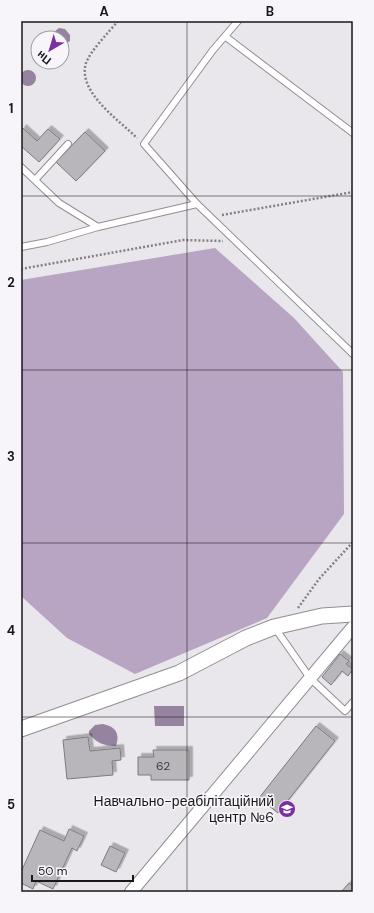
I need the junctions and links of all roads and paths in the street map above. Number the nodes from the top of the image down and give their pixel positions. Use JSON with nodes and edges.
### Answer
{"nodes":[{"id":1,"x":118,"y":21,"type":"edge"},
{"id":2,"x":238,"y":21,"type":"edge"},
{"id":3,"x":226,"y":37,"type":"junction"},
{"id":4,"x":353,"y":133,"type":"edge"},
{"id":5,"x":68,"y":144,"type":"dead end"},
{"id":6,"x":144,"y":144,"type":"junction"},
{"id":7,"x":21,"y":167,"type":"edge"},
{"id":8,"x":35,"y":180,"type":"junction"},
{"id":9,"x":353,"y":192,"type":"edge"},
{"id":10,"x":197,"y":204,"type":"junction"},
{"id":11,"x":212,"y":217,"type":"junction"},
{"id":12,"x":98,"y":227,"type":"junction"},
{"id":13,"x":237,"y":242,"type":"junction"},
{"id":14,"x":21,"y":246,"type":"edge"},
{"id":15,"x":21,"y":269,"type":"edge"},
{"id":16,"x":353,"y":354,"type":"edge"},
{"id":17,"x":353,"y":542,"type":"edge"},
{"id":18,"x":353,"y":614,"type":"edge"},
{"id":19,"x":280,"y":625,"type":"junction"},
{"id":20,"x":353,"y":627,"type":"edge"},
{"id":21,"x":310,"y":678,"type":"junction"},
{"id":22,"x":353,"y":702,"type":"edge"},
{"id":23,"x":21,"y":729,"type":"edge"},
{"id":24,"x":131,"y":892,"type":"edge"}],
"edges":[{"from":1,"to":6,"type":"path"},
{"from":2,"to":3,"type":"lane"},
{"from":3,"to":4,"type":"lane"},
{"from":3,"to":6,"type":"lane"},
{"from":5,"to":8,"type":"lane"},
{"from":6,"to":10,"type":"lane"},
{"from":7,"to":8,"type":"lane"},
{"from":8,"to":12,"type":"lane"},
{"from":9,"to":11,"type":"path"},
{"from":10,"to":11,"type":"lane"},
{"from":10,"to":12,"type":"lane"},
{"from":11,"to":13,"type":"lane"},
{"from":12,"to":14,"type":"lane"},
{"from":13,"to":15,"type":"path"},
{"from":13,"to":16,"type":"lane"},
{"from":17,"to":19,"type":"path"},
{"from":18,"to":19,"type":"street"},
{"from":19,"to":21,"type":"lane"},
{"from":19,"to":23,"type":"street"},
{"from":20,"to":21,"type":"street"},
{"from":21,"to":22,"type":"lane"},
{"from":21,"to":24,"type":"street"}]}
